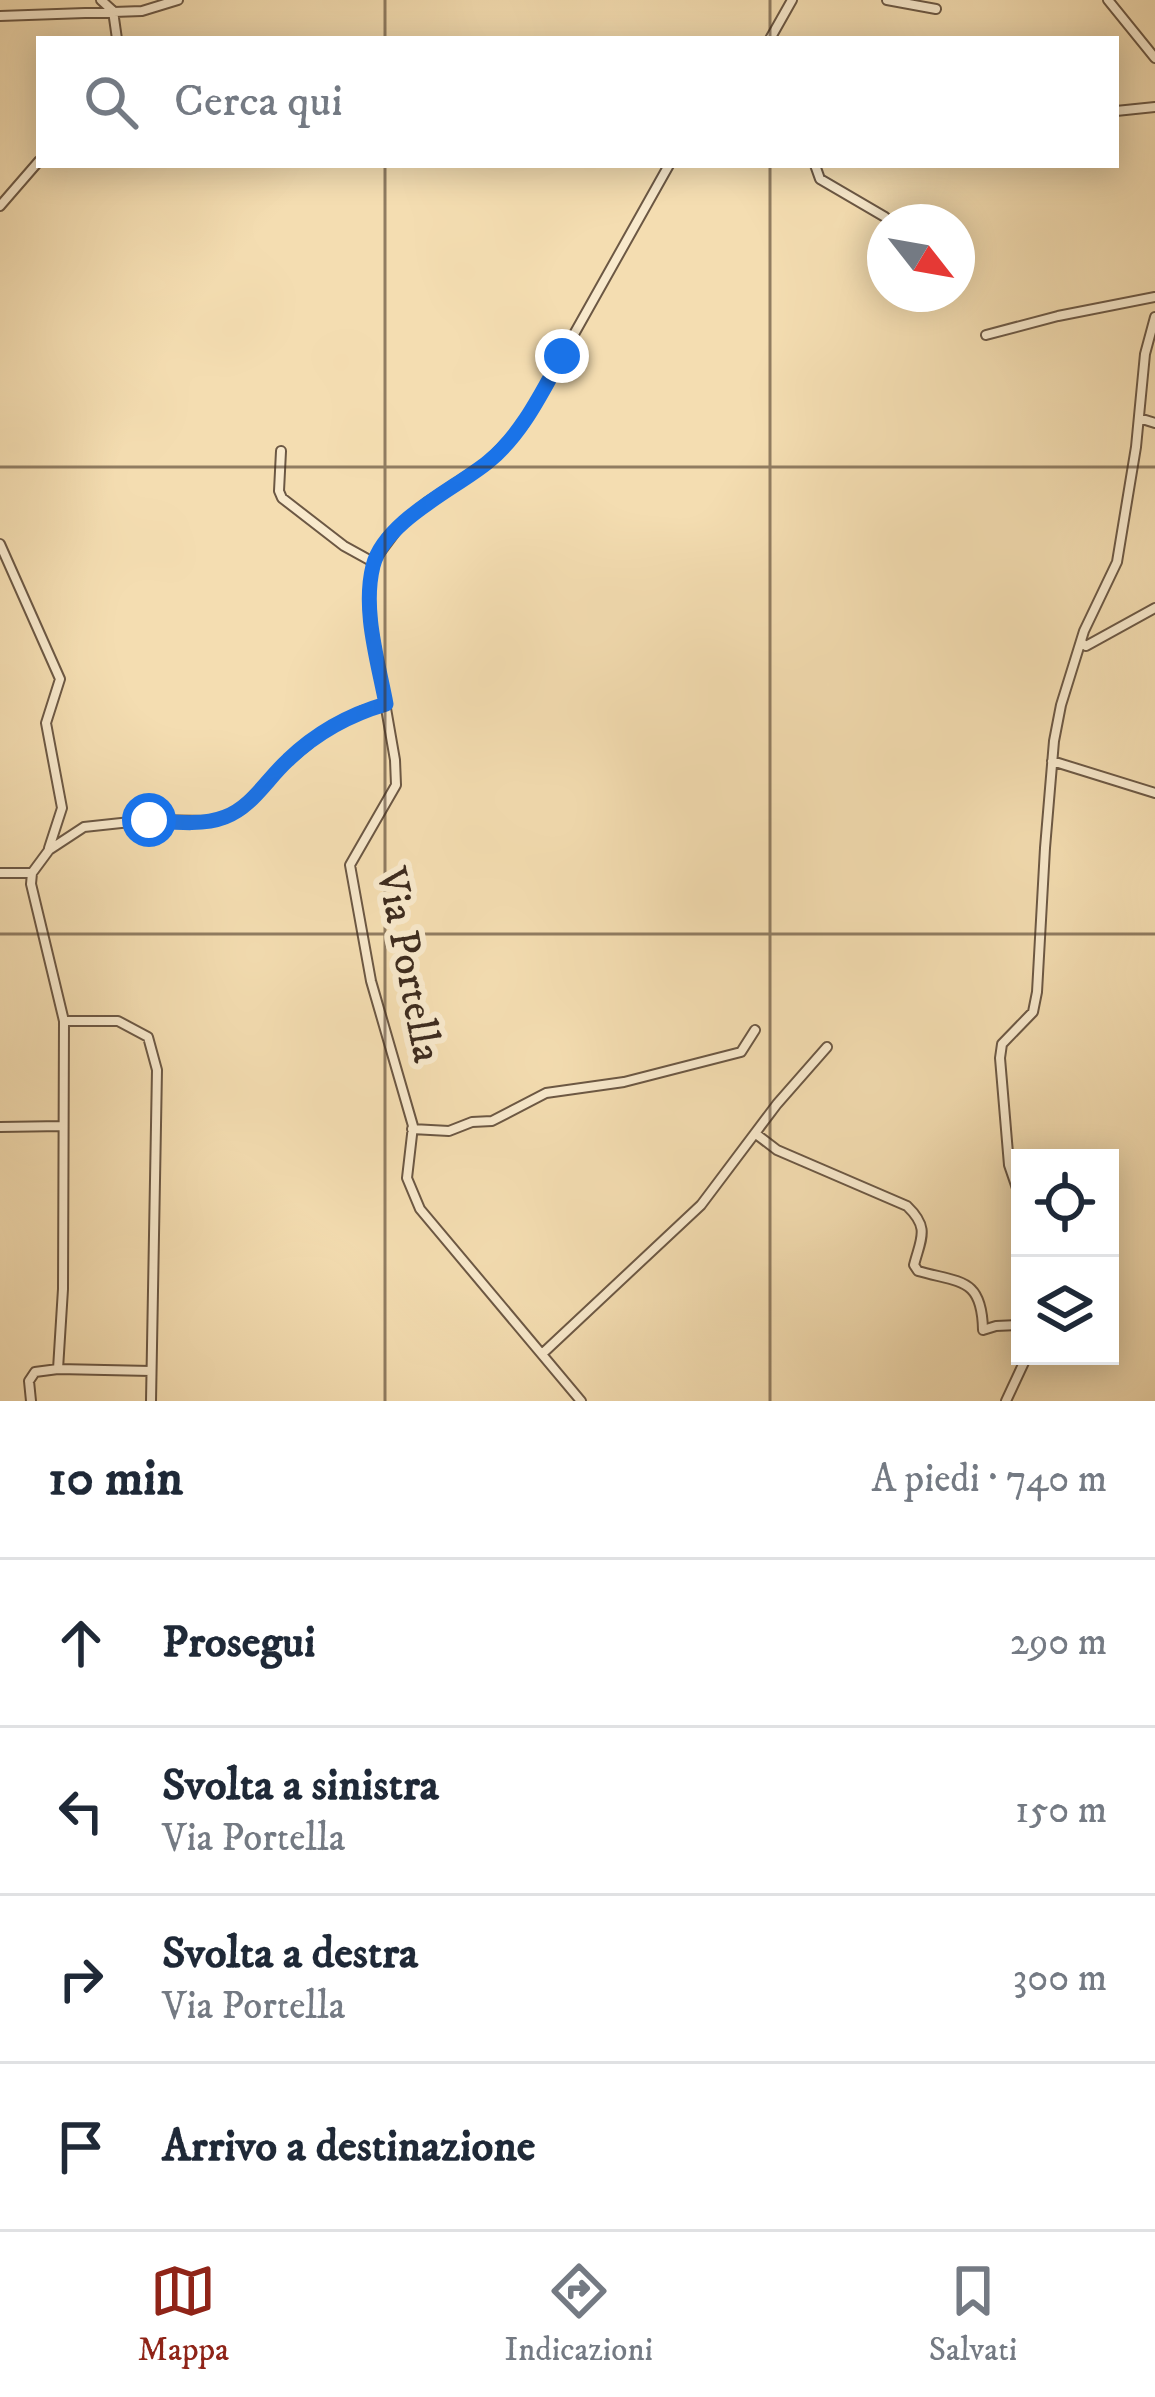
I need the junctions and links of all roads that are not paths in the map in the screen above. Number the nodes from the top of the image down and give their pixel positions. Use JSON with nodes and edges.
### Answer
{"nodes":[{"id":1,"x":101,"y":0,"type":"edge"},
{"id":2,"x":178,"y":0,"type":"edge"},
{"id":3,"x":792,"y":0,"type":"edge"},
{"id":4,"x":887,"y":0,"type":"edge"},
{"id":5,"x":1108,"y":0,"type":"edge"},
{"id":6,"x":936,"y":9,"type":"dead end"},
{"id":7,"x":113,"y":11,"type":"junction"},
{"id":8,"x":0,"y":16,"type":"edge"},
{"id":9,"x":117,"y":36,"type":"edge"},
{"id":10,"x":772,"y":36,"type":"edge"},
{"id":11,"x":1155,"y":58,"type":"edge"},
{"id":12,"x":1155,"y":107,"type":"edge"},
{"id":13,"x":1119,"y":110,"type":"edge"},
{"id":14,"x":36,"y":164,"type":"edge"},
{"id":15,"x":667,"y":168,"type":"edge"},
{"id":16,"x":816,"y":168,"type":"edge"},
{"id":17,"x":0,"y":206,"type":"edge"},
{"id":18,"x":867,"y":206,"type":"edge"},
{"id":19,"x":1155,"y":297,"type":"edge"},
{"id":20,"x":1155,"y":317,"type":"edge"},
{"id":21,"x":986,"y":335,"type":"dead end"},
{"id":22,"x":1150,"y":356,"type":"edge"},
{"id":23,"x":1139,"y":418,"type":"junction"},
{"id":24,"x":1155,"y":423,"type":"edge"},
{"id":25,"x":280,"y":451,"type":"dead end"},
{"id":26,"x":0,"y":544,"type":"edge"},
{"id":27,"x":373,"y":562,"type":"junction"},
{"id":28,"x":1155,"y":608,"type":"edge"},
{"id":29,"x":1081,"y":641,"type":"junction"},
{"id":30,"x":386,"y":704,"type":"junction"},
{"id":31,"x":1052,"y":761,"type":"junction"},
{"id":32,"x":1155,"y":793,"type":"edge"},
{"id":33,"x":49,"y":850,"type":"junction"},
{"id":34,"x":0,"y":873,"type":"edge"},
{"id":35,"x":32,"y":873,"type":"junction"},
{"id":36,"x":64,"y":1021,"type":"junction"},
{"id":37,"x":755,"y":1030,"type":"dead end"},
{"id":38,"x":827,"y":1047,"type":"dead end"},
{"id":39,"x":64,"y":1126,"type":"junction"},
{"id":40,"x":0,"y":1127,"type":"edge"},
{"id":41,"x":412,"y":1129,"type":"junction"},
{"id":42,"x":756,"y":1134,"type":"junction"},
{"id":43,"x":1011,"y":1171,"type":"edge"},
{"id":44,"x":1011,"y":1325,"type":"edge"},
{"id":45,"x":542,"y":1354,"type":"junction"},
{"id":46,"x":1023,"y":1365,"type":"edge"},
{"id":47,"x":58,"y":1369,"type":"junction"},
{"id":48,"x":152,"y":1371,"type":"junction"},
{"id":49,"x":31,"y":1401,"type":"edge"},
{"id":50,"x":151,"y":1401,"type":"edge"},
{"id":51,"x":581,"y":1401,"type":"edge"},
{"id":52,"x":1006,"y":1401,"type":"edge"}],
"edges":[{"from":1,"to":7,"type":"street"},
{"from":2,"to":7,"type":"street"},
{"from":3,"to":10,"type":"street"},
{"from":4,"to":6,"type":"street"},
{"from":5,"to":11,"type":"street"},
{"from":7,"to":8,"type":"street"},
{"from":7,"to":9,"type":"street"},
{"from":12,"to":13,"type":"street"},
{"from":14,"to":17,"type":"street"},
{"from":15,"to":27,"type":"street"},
{"from":16,"to":18,"type":"street"},
{"from":19,"to":21,"type":"street"},
{"from":20,"to":22,"type":"street"},
{"from":22,"to":23,"type":"street"},
{"from":23,"to":24,"type":"street"},
{"from":23,"to":29,"type":"street"},
{"from":25,"to":27,"type":"street"},
{"from":26,"to":33,"type":"street"},
{"from":27,"to":30,"type":"street","name":"Via Portella"},
{"from":28,"to":29,"type":"street"},
{"from":29,"to":31,"type":"street"},
{"from":30,"to":33,"type":"street"},
{"from":30,"to":41,"type":"street","name":"Via Portella"},
{"from":31,"to":32,"type":"street"},
{"from":31,"to":43,"type":"street"},
{"from":33,"to":35,"type":"street"},
{"from":34,"to":35,"type":"street"},
{"from":35,"to":36,"type":"street"},
{"from":36,"to":39,"type":"street"},
{"from":36,"to":48,"type":"street"},
{"from":37,"to":41,"type":"street"},
{"from":38,"to":42,"type":"street"},
{"from":39,"to":40,"type":"street"},
{"from":39,"to":47,"type":"street"},
{"from":41,"to":45,"type":"street","name":"Via Portella"},
{"from":42,"to":44,"type":"street"},
{"from":42,"to":45,"type":"street"},
{"from":45,"to":51,"type":"street","name":"Via Portella"},
{"from":46,"to":52,"type":"street"},
{"from":47,"to":48,"type":"street"},
{"from":47,"to":49,"type":"street"},
{"from":48,"to":50,"type":"street"}]}
